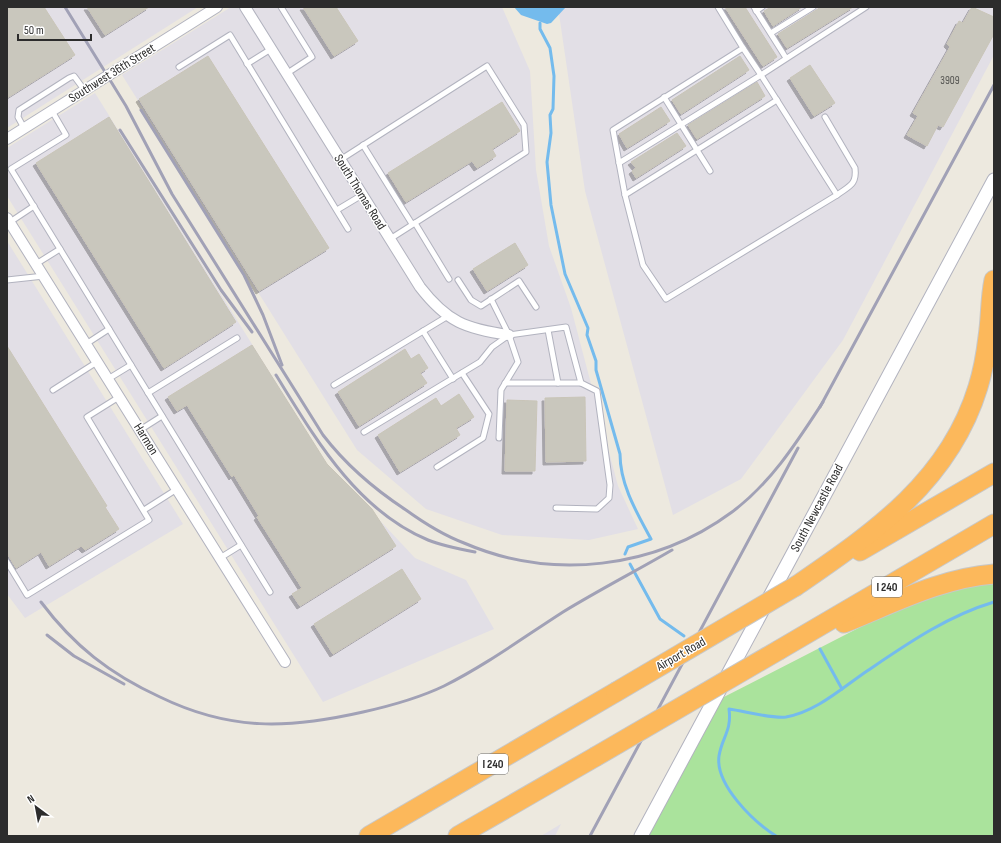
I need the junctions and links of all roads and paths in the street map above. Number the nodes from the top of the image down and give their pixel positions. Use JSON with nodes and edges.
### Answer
{"nodes":[{"id":1,"x":217,"y":7,"type":"edge"},
{"id":2,"x":245,"y":7,"type":"edge"},
{"id":3,"x":281,"y":7,"type":"edge"},
{"id":4,"x":718,"y":7,"type":"edge"},
{"id":5,"x":762,"y":7,"type":"edge"},
{"id":6,"x":813,"y":7,"type":"edge"},
{"id":7,"x":866,"y":7,"type":"edge"},
{"id":8,"x":755,"y":9,"type":"edge"},
{"id":9,"x":771,"y":33,"type":"junction"},
{"id":10,"x":743,"y":48,"type":"junction"},
{"id":11,"x":271,"y":49,"type":"junction"},
{"id":12,"x":786,"y":58,"type":"junction"},
{"id":13,"x":247,"y":64,"type":"junction"},
{"id":14,"x":179,"y":67,"type":"dead end"},
{"id":15,"x":286,"y":74,"type":"junction"},
{"id":16,"x":761,"y":74,"type":"junction"},
{"id":17,"x":85,"y":91,"type":"junction"},
{"id":18,"x":664,"y":97,"type":"junction"},
{"id":19,"x":777,"y":100,"type":"junction"},
{"id":20,"x":52,"y":111,"type":"junction"},
{"id":21,"x":825,"y":117,"type":"dead end"},
{"id":22,"x":681,"y":124,"type":"junction"},
{"id":23,"x":24,"y":128,"type":"junction"},
{"id":24,"x":7,"y":139,"type":"edge"},
{"id":25,"x":363,"y":145,"type":"junction"},
{"id":26,"x":697,"y":150,"type":"junction"},
{"id":27,"x":340,"y":160,"type":"junction"},
{"id":28,"x":619,"y":163,"type":"junction"},
{"id":29,"x":710,"y":171,"type":"dead end"},
{"id":30,"x":994,"y":180,"type":"edge"},
{"id":31,"x":837,"y":194,"type":"junction"},
{"id":32,"x":362,"y":195,"type":"junction"},
{"id":33,"x":625,"y":195,"type":"junction"},
{"id":34,"x":34,"y":206,"type":"junction"},
{"id":35,"x":337,"y":210,"type":"junction"},
{"id":36,"x":8,"y":220,"type":"edge"},
{"id":37,"x":414,"y":224,"type":"junction"},
{"id":38,"x":348,"y":229,"type":"dead end"},
{"id":39,"x":390,"y":239,"type":"junction"},
{"id":40,"x":60,"y":248,"type":"junction"},
{"id":41,"x":36,"y":264,"type":"junction"},
{"id":42,"x":44,"y":276,"type":"junction"},
{"id":43,"x":449,"y":279,"type":"dead end"},
{"id":44,"x":7,"y":280,"type":"edge"},
{"id":45,"x":458,"y":280,"type":"dead end"},
{"id":46,"x":994,"y":280,"type":"edge"},
{"id":47,"x":491,"y":299,"type":"junction"},
{"id":48,"x":536,"y":307,"type":"dead end"},
{"id":49,"x":448,"y":316,"type":"junction"},
{"id":50,"x":109,"y":329,"type":"junction"},
{"id":51,"x":548,"y":330,"type":"junction"},
{"id":52,"x":423,"y":331,"type":"junction"},
{"id":53,"x":509,"y":335,"type":"junction"},
{"id":54,"x":237,"y":338,"type":"dead end"},
{"id":55,"x":86,"y":344,"type":"junction"},
{"id":56,"x":97,"y":362,"type":"junction"},
{"id":57,"x":131,"y":364,"type":"junction"},
{"id":58,"x":462,"y":373,"type":"junction"},
{"id":59,"x":108,"y":379,"type":"junction"},
{"id":60,"x":453,"y":379,"type":"junction"},
{"id":61,"x":558,"y":383,"type":"junction"},
{"id":62,"x":581,"y":383,"type":"junction"},
{"id":63,"x":506,"y":384,"type":"junction"},
{"id":64,"x":334,"y":385,"type":"dead end"},
{"id":65,"x":53,"y":390,"type":"dead end"},
{"id":66,"x":148,"y":393,"type":"junction"},
{"id":67,"x":119,"y":397,"type":"junction"},
{"id":68,"x":162,"y":416,"type":"junction"},
{"id":69,"x":140,"y":430,"type":"junction"},
{"id":70,"x":364,"y":432,"type":"dead end"},
{"id":71,"x":499,"y":438,"type":"dead end"},
{"id":72,"x":437,"y":467,"type":"dead end"},
{"id":73,"x":994,"y":474,"type":"edge"},
{"id":74,"x":177,"y":489,"type":"junction"},
{"id":75,"x":556,"y":508,"type":"dead end"},
{"id":76,"x":144,"y":510,"type":"junction"},
{"id":77,"x":994,"y":524,"type":"edge"},
{"id":78,"x":241,"y":545,"type":"junction"},
{"id":79,"x":220,"y":558,"type":"junction"},
{"id":80,"x":7,"y":562,"type":"edge"},
{"id":81,"x":826,"y":568,"type":"junction"},
{"id":82,"x":994,"y":574,"type":"edge"},
{"id":83,"x":270,"y":592,"type":"dead end"},
{"id":84,"x":779,"y":650,"type":"junction"},
{"id":85,"x":285,"y":662,"type":"dead end"},
{"id":86,"x":369,"y":836,"type":"edge"},
{"id":87,"x":458,"y":836,"type":"edge"},
{"id":88,"x":641,"y":836,"type":"edge"}],
"edges":[{"from":1,"to":17,"type":"street","name":"Southwest 36th Street"},
{"from":2,"to":11,"type":"street","name":"South Thomas Road"},
{"from":3,"to":15,"type":"lane"},
{"from":4,"to":10,"type":"lane"},
{"from":5,"to":8,"type":"lane"},
{"from":6,"to":9,"type":"lane"},
{"from":7,"to":12,"type":"lane"},
{"from":8,"to":9,"type":"lane"},
{"from":9,"to":12,"type":"lane"},
{"from":10,"to":16,"type":"lane"},
{"from":10,"to":18,"type":"lane"},
{"from":11,"to":13,"type":"lane"},
{"from":11,"to":15,"type":"street","name":"South Thomas Road"},
{"from":12,"to":16,"type":"lane"},
{"from":13,"to":14,"type":"lane"},
{"from":13,"to":35,"type":"lane"},
{"from":15,"to":27,"type":"street","name":"South Thomas Road"},
{"from":16,"to":19,"type":"lane"},
{"from":16,"to":22,"type":"lane"},
{"from":17,"to":20,"type":"street","name":"Southwest 36th Street"},
{"from":17,"to":23,"type":"lane"},
{"from":18,"to":22,"type":"lane"},
{"from":18,"to":28,"type":"lane"},
{"from":19,"to":26,"type":"lane"},
{"from":19,"to":31,"type":"lane"},
{"from":20,"to":23,"type":"street","name":"Southwest 36th Street"},
{"from":20,"to":34,"type":"lane"},
{"from":21,"to":31,"type":"lane"},
{"from":22,"to":26,"type":"lane"},
{"from":22,"to":28,"type":"lane"},
{"from":23,"to":24,"type":"street","name":"Southwest 36th Street"},
{"from":25,"to":27,"type":"lane"},
{"from":25,"to":37,"type":"lane"},
{"from":25,"to":37,"type":"lane"},
{"from":26,"to":29,"type":"lane"},
{"from":26,"to":33,"type":"lane"},
{"from":27,"to":32,"type":"street","name":"South Thomas Road"},
{"from":28,"to":33,"type":"lane"},
{"from":30,"to":88,"type":"street","name":"South Newcastle Road"},
{"from":31,"to":33,"type":"lane"},
{"from":32,"to":35,"type":"lane"},
{"from":32,"to":39,"type":"street","name":"South Thomas Road"},
{"from":34,"to":36,"type":"lane"},
{"from":34,"to":40,"type":"lane"},
{"from":35,"to":38,"type":"lane"},
{"from":36,"to":41,"type":"street","name":"Harmon"},
{"from":37,"to":39,"type":"lane"},
{"from":37,"to":43,"type":"lane"},
{"from":39,"to":49,"type":"street","name":"South Thomas Road"},
{"from":40,"to":41,"type":"lane"},
{"from":40,"to":50,"type":"lane"},
{"from":41,"to":42,"type":"street","name":"Harmon"},
{"from":42,"to":44,"type":"lane"},
{"from":42,"to":55,"type":"street","name":"Harmon"},
{"from":45,"to":47,"type":"lane"},
{"from":46,"to":81,"type":"highway"},
{"from":47,"to":48,"type":"lane"},
{"from":47,"to":53,"type":"lane"},
{"from":49,"to":52,"type":"lane"},
{"from":49,"to":53,"type":"street","name":"South Thomas Road"},
{"from":50,"to":55,"type":"lane"},
{"from":50,"to":57,"type":"lane"},
{"from":51,"to":53,"type":"lane"},
{"from":51,"to":61,"type":"lane"},
{"from":51,"to":62,"type":"lane"},
{"from":52,"to":60,"type":"lane"},
{"from":52,"to":64,"type":"lane"},
{"from":53,"to":58,"type":"lane"},
{"from":53,"to":63,"type":"lane"},
{"from":54,"to":66,"type":"lane"},
{"from":55,"to":56,"type":"street","name":"Harmon"},
{"from":56,"to":59,"type":"street","name":"Harmon"},
{"from":56,"to":65,"type":"lane"},
{"from":57,"to":59,"type":"lane"},
{"from":57,"to":66,"type":"lane"},
{"from":58,"to":60,"type":"lane"},
{"from":58,"to":72,"type":"lane"},
{"from":59,"to":67,"type":"street","name":"Harmon"},
{"from":60,"to":70,"type":"lane"},
{"from":61,"to":62,"type":"lane"},
{"from":61,"to":63,"type":"lane"},
{"from":62,"to":75,"type":"lane"},
{"from":63,"to":71,"type":"lane"},
{"from":66,"to":68,"type":"lane"},
{"from":67,"to":69,"type":"street","name":"Harmon"},
{"from":67,"to":76,"type":"lane"},
{"from":68,"to":69,"type":"lane"},
{"from":68,"to":78,"type":"lane"},
{"from":69,"to":74,"type":"street","name":"Harmon"},
{"from":73,"to":81,"type":"highway","name":"Airport Road","number":"I 240"},
{"from":74,"to":76,"type":"lane"},
{"from":74,"to":79,"type":"street","name":"Harmon"},
{"from":76,"to":80,"type":"lane"},
{"from":77,"to":84,"type":"highway","number":"I 240"},
{"from":78,"to":79,"type":"lane"},
{"from":78,"to":83,"type":"lane"},
{"from":79,"to":85,"type":"street","name":"Harmon"},
{"from":81,"to":86,"type":"highway","name":"Airport Road","number":"I 240","bridge":true},
{"from":82,"to":84,"type":"highway"},
{"from":84,"to":87,"type":"highway","number":"I 240","bridge":true}]}
